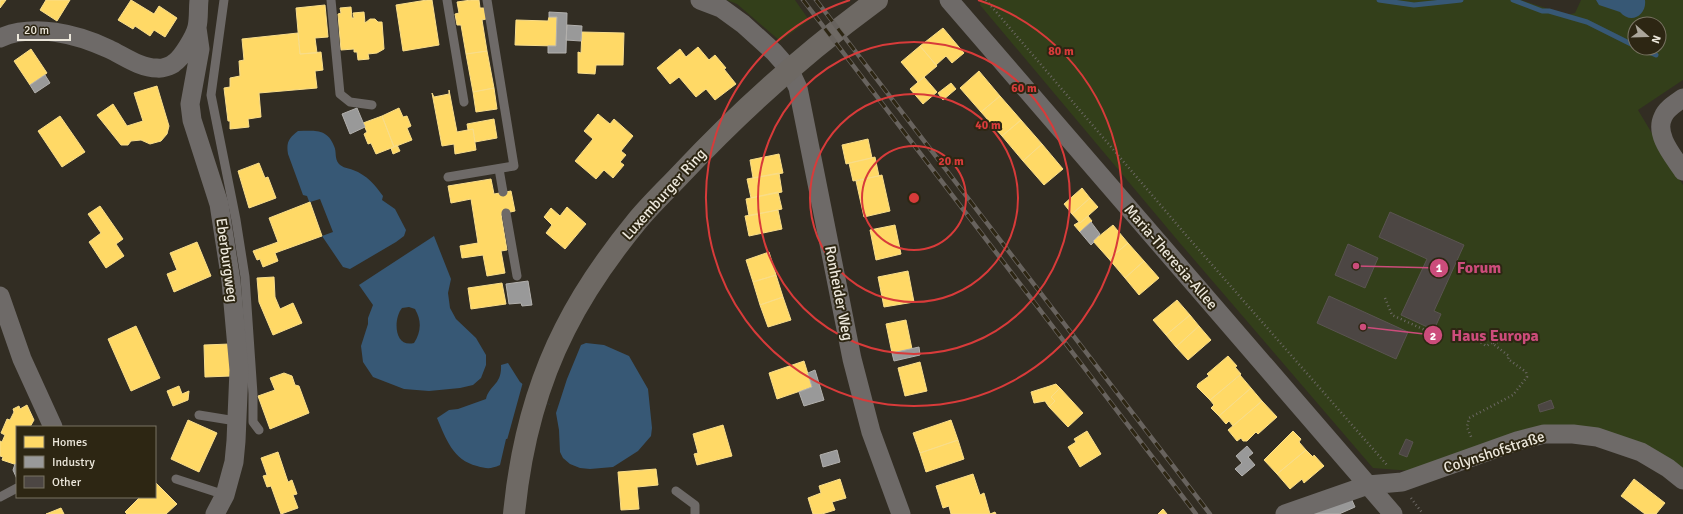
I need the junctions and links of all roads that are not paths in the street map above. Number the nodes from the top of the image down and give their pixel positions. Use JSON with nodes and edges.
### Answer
{"nodes":[{"id":1,"x":199,"y":0,"type":"edge"},
{"id":2,"x":224,"y":0,"type":"edge"},
{"id":3,"x":331,"y":0,"type":"edge"},
{"id":4,"x":447,"y":0,"type":"edge"},
{"id":5,"x":487,"y":0,"type":"edge"},
{"id":6,"x":700,"y":0,"type":"edge"},
{"id":7,"x":877,"y":0,"type":"edge"},
{"id":8,"x":949,"y":0,"type":"edge"},
{"id":9,"x":197,"y":28,"type":"junction"},
{"id":10,"x":0,"y":38,"type":"edge"},
{"id":11,"x":789,"y":69,"type":"junction"},
{"id":12,"x":1683,"y":98,"type":"edge"},
{"id":13,"x":464,"y":102,"type":"dead end"},
{"id":14,"x":372,"y":105,"type":"dead end"},
{"id":15,"x":499,"y":169,"type":"junction"},
{"id":16,"x":1683,"y":171,"type":"edge"},
{"id":17,"x":448,"y":177,"type":"dead end"},
{"id":18,"x":503,"y":192,"type":"dead end"},
{"id":19,"x":506,"y":213,"type":"dead end"},
{"id":20,"x":517,"y":276,"type":"dead end"},
{"id":21,"x":0,"y":296,"type":"edge"},
{"id":22,"x":199,"y":415,"type":"dead end"},
{"id":23,"x":236,"y":421,"type":"junction"},
{"id":24,"x":53,"y":426,"type":"edge"},
{"id":25,"x":260,"y":430,"type":"dead end"},
{"id":26,"x":176,"y":479,"type":"dead end"},
{"id":27,"x":1683,"y":480,"type":"edge"},
{"id":28,"x":1368,"y":485,"type":"junction"},
{"id":29,"x":16,"y":489,"type":"edge"},
{"id":30,"x":676,"y":491,"type":"dead end"},
{"id":31,"x":225,"y":496,"type":"junction"},
{"id":32,"x":0,"y":497,"type":"edge"},
{"id":33,"x":514,"y":511,"type":"edge"},
{"id":34,"x":215,"y":514,"type":"edge"},
{"id":35,"x":695,"y":514,"type":"edge"},
{"id":36,"x":901,"y":514,"type":"edge"},
{"id":37,"x":1284,"y":514,"type":"edge"},
{"id":38,"x":1393,"y":514,"type":"edge"}],
"edges":[{"from":1,"to":9,"type":"street","name":"Eberburgweg"},
{"from":2,"to":25,"type":"lane"},
{"from":3,"to":14,"type":"lane"},
{"from":4,"to":13,"type":"lane"},
{"from":5,"to":15,"type":"lane"},
{"from":6,"to":11,"type":"street"},
{"from":7,"to":11,"type":"main road","name":"Luxemburger Ring"},
{"from":8,"to":28,"type":"street","name":"Maria-Theresia-Allee"},
{"from":9,"to":10,"type":"street","name":"Eberburgweg"},
{"from":9,"to":23,"type":"street","name":"Eberburgweg"},
{"from":11,"to":33,"type":"main road","name":"Luxemburger Ring"},
{"from":11,"to":36,"type":"street","name":"Ronheider Weg"},
{"from":12,"to":16,"type":"street"},
{"from":15,"to":17,"type":"lane"},
{"from":15,"to":18,"type":"lane"},
{"from":19,"to":20,"type":"lane"},
{"from":21,"to":24,"type":"street"},
{"from":22,"to":23,"type":"lane"},
{"from":23,"to":31,"type":"street","name":"Eberburgweg"},
{"from":26,"to":31,"type":"lane"},
{"from":27,"to":28,"type":"street","name":"Colynshofstraße"},
{"from":28,"to":37,"type":"street","name":"Colynshofstraße"},
{"from":28,"to":38,"type":"street","name":"Maria-Theresia-Allee"},
{"from":29,"to":32,"type":"lane"},
{"from":30,"to":35,"type":"lane"},
{"from":31,"to":34,"type":"street","name":"Eberburgweg"}]}
